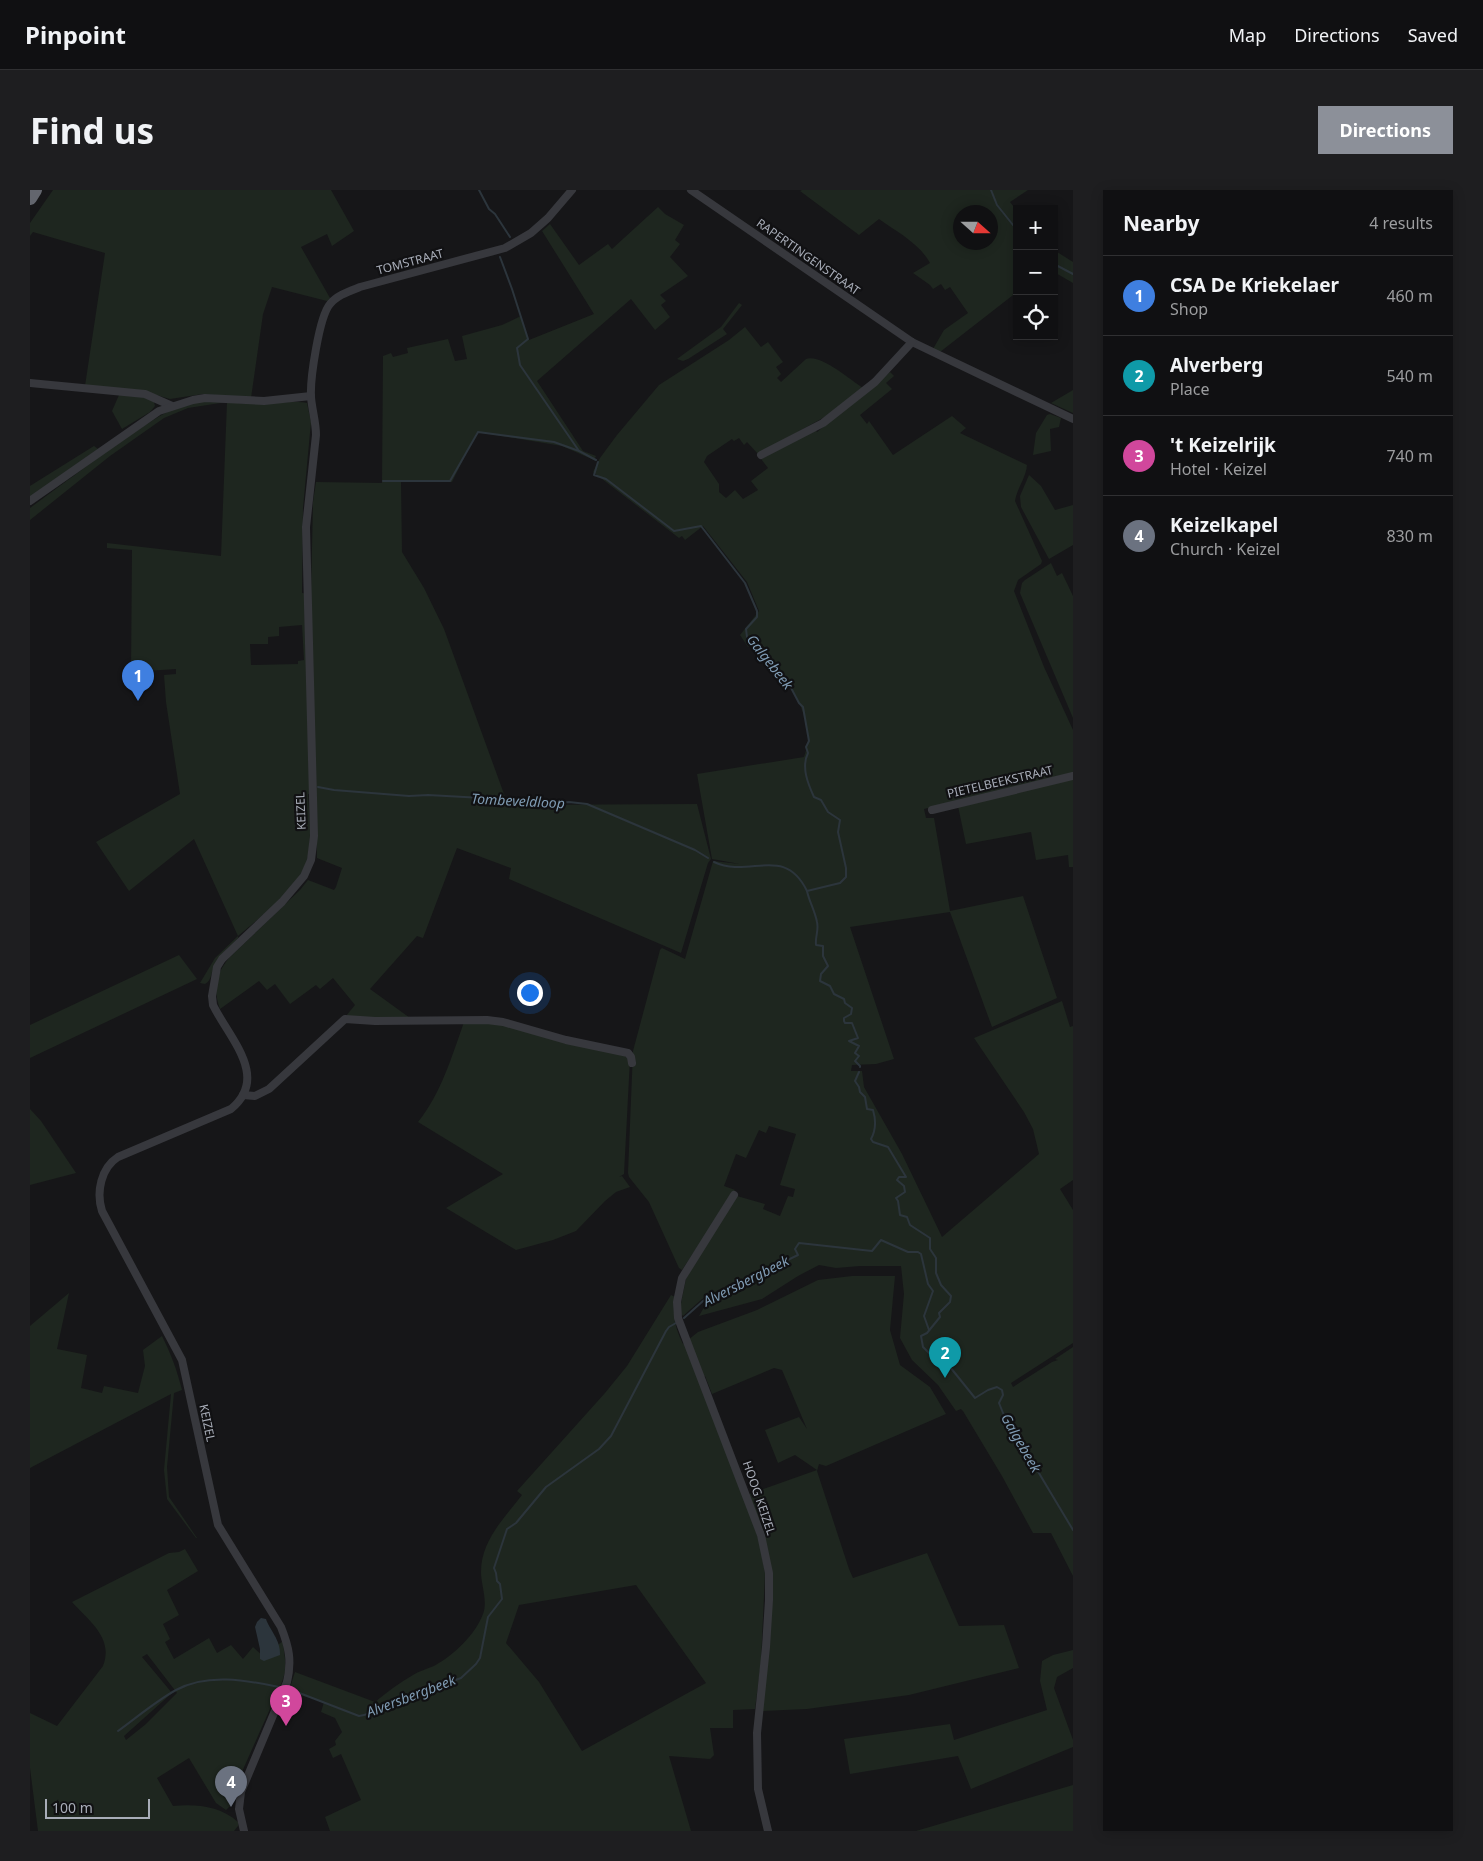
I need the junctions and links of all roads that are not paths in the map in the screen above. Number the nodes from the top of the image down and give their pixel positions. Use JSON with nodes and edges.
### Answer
{"nodes":[{"id":1,"x":35,"y":190,"type":"edge"},
{"id":2,"x":572,"y":190,"type":"edge"},
{"id":3,"x":691,"y":190,"type":"edge"},
{"id":4,"x":30,"y":198,"type":"edge"},
{"id":5,"x":912,"y":342,"type":"junction"},
{"id":6,"x":30,"y":383,"type":"edge"},
{"id":7,"x":311,"y":396,"type":"junction"},
{"id":8,"x":172,"y":406,"type":"junction"},
{"id":9,"x":1073,"y":419,"type":"edge"},
{"id":10,"x":761,"y":455,"type":"dead end"},
{"id":11,"x":312,"y":479,"type":"joint"},
{"id":12,"x":30,"y":501,"type":"edge"},
{"id":13,"x":1073,"y":776,"type":"edge"},
{"id":14,"x":932,"y":810,"type":"dead end"},
{"id":15,"x":632,"y":1063,"type":"dead end"},
{"id":16,"x":243,"y":1095,"type":"junction"},
{"id":17,"x":734,"y":1195,"type":"dead end"},
{"id":18,"x":244,"y":1831,"type":"edge"},
{"id":19,"x":768,"y":1831,"type":"edge"}],
"edges":[{"from":1,"to":4,"type":"highway"},
{"from":2,"to":7,"type":"street","name":"TOMSTRAAT"},
{"from":3,"to":5,"type":"street","name":"RAPERTINGENSTRAAT"},
{"from":5,"to":9,"type":"street","name":"RAPERTINGENSTRAAT"},
{"from":5,"to":10,"type":"street"},
{"from":6,"to":8,"type":"street"},
{"from":7,"to":8,"type":"street"},
{"from":7,"to":11,"type":"street","name":"TOMSTRAAT"},
{"from":8,"to":12,"type":"street"},
{"from":11,"to":16,"type":"street","name":"KEIZEL"},
{"from":13,"to":14,"type":"street","name":"PIETELBEEKSTRAAT"},
{"from":15,"to":16,"type":"street"},
{"from":16,"to":18,"type":"street","name":"KEIZEL"},
{"from":17,"to":19,"type":"street","name":"HOOG KEIZEL"}]}
